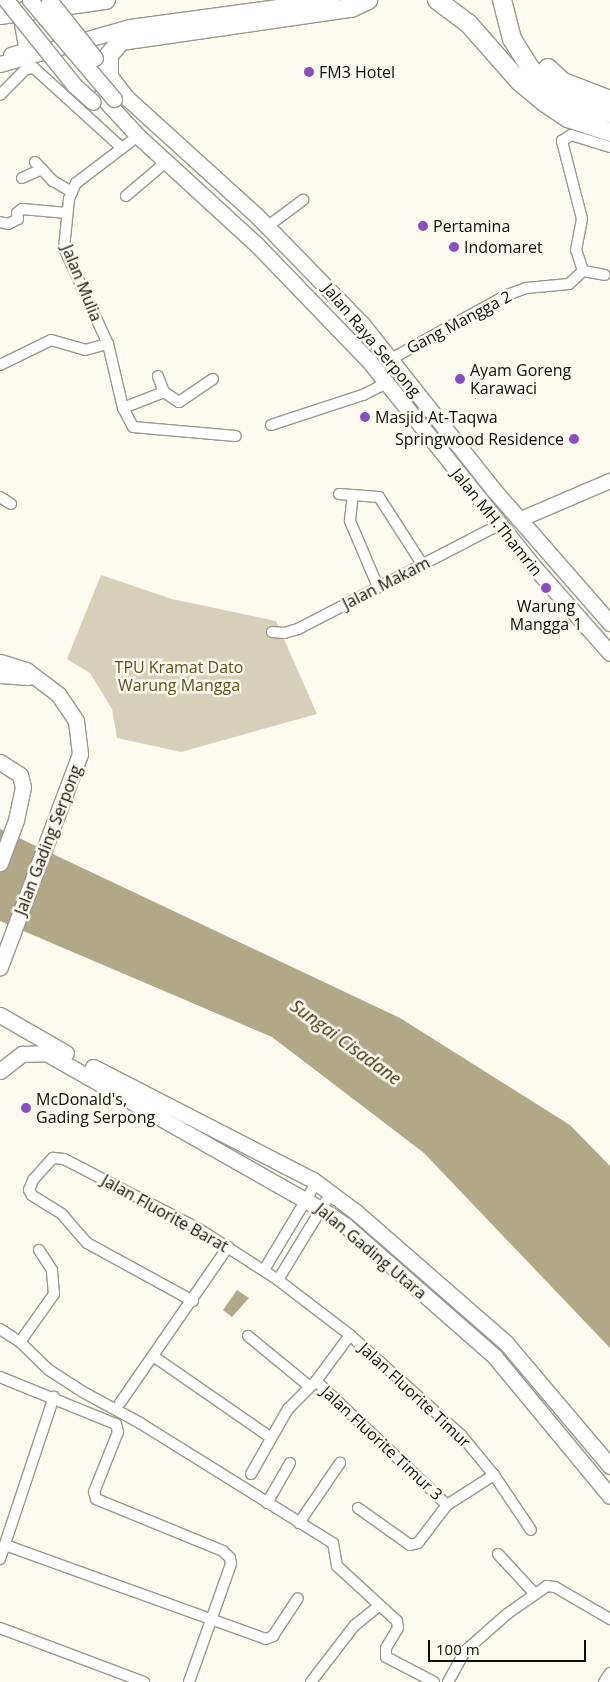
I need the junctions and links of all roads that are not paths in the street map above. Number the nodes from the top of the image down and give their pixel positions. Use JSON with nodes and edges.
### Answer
{"nodes":[{"id":1,"x":6,"y":0,"type":"edge"},
{"id":2,"x":21,"y":0,"type":"edge"},
{"id":3,"x":30,"y":0,"type":"edge"},
{"id":4,"x":50,"y":0,"type":"edge"},
{"id":5,"x":106,"y":0,"type":"edge"},
{"id":6,"x":331,"y":0,"type":"edge"},
{"id":7,"x":368,"y":0,"type":"edge"},
{"id":8,"x":437,"y":0,"type":"edge"},
{"id":9,"x":508,"y":3,"type":"edge"},
{"id":10,"x":0,"y":15,"type":"edge"},
{"id":11,"x":20,"y":17,"type":"junction"},
{"id":12,"x":0,"y":58,"type":"edge"},
{"id":13,"x":0,"y":64,"type":"edge"},
{"id":14,"x":109,"y":74,"type":"junction"},
{"id":15,"x":0,"y":95,"type":"edge"},
{"id":16,"x":102,"y":99,"type":"junction"},
{"id":17,"x":610,"y":100,"type":"edge"},
{"id":18,"x":610,"y":113,"type":"edge"},
{"id":19,"x":153,"y":122,"type":"junction"},
{"id":20,"x":610,"y":132,"type":"edge"},
{"id":21,"x":138,"y":136,"type":"junction"},
{"id":22,"x":610,"y":147,"type":"edge"},
{"id":23,"x":122,"y":148,"type":"junction"},
{"id":24,"x":167,"y":161,"type":"junction"},
{"id":25,"x":22,"y":178,"type":"dead end"},
{"id":26,"x":72,"y":192,"type":"junction"},
{"id":27,"x":126,"y":196,"type":"dead end"},
{"id":28,"x":303,"y":200,"type":"dead end"},
{"id":29,"x":67,"y":213,"type":"junction"},
{"id":30,"x":0,"y":222,"type":"edge"},
{"id":31,"x":268,"y":226,"type":"junction"},
{"id":32,"x":583,"y":271,"type":"junction"},
{"id":33,"x":605,"y":275,"type":"dead end"},
{"id":34,"x":108,"y":344,"type":"junction"},
{"id":35,"x":391,"y":359,"type":"junction"},
{"id":36,"x":0,"y":365,"type":"edge"},
{"id":37,"x":158,"y":376,"type":"dead end"},
{"id":38,"x":213,"y":379,"type":"dead end"},
{"id":39,"x":387,"y":384,"type":"junction"},
{"id":40,"x":164,"y":392,"type":"junction"},
{"id":41,"x":123,"y":408,"type":"junction"},
{"id":42,"x":431,"y":410,"type":"junction"},
{"id":43,"x":416,"y":421,"type":"junction"},
{"id":44,"x":271,"y":425,"type":"dead end"},
{"id":45,"x":236,"y":436,"type":"dead end"},
{"id":46,"x":610,"y":481,"type":"edge"},
{"id":47,"x":339,"y":494,"type":"dead end"},
{"id":48,"x":353,"y":495,"type":"junction"},
{"id":49,"x":0,"y":497,"type":"edge"},
{"id":50,"x":12,"y":504,"type":"dead end"},
{"id":51,"x":519,"y":520,"type":"junction"},
{"id":52,"x":499,"y":525,"type":"junction"},
{"id":53,"x":422,"y":564,"type":"junction"},
{"id":54,"x":378,"y":587,"type":"junction"},
{"id":55,"x":610,"y":623,"type":"edge"},
{"id":56,"x":272,"y":632,"type":"dead end"},
{"id":57,"x":610,"y":653,"type":"edge"},
{"id":58,"x":0,"y":662,"type":"edge"},
{"id":59,"x":0,"y":675,"type":"edge"},
{"id":60,"x":40,"y":679,"type":"junction"},
{"id":61,"x":2,"y":762,"type":"edge"},
{"id":62,"x":0,"y":864,"type":"edge"},
{"id":63,"x":0,"y":967,"type":"edge"},
{"id":64,"x":0,"y":1015,"type":"edge"},
{"id":65,"x":0,"y":1070,"type":"edge"},
{"id":66,"x":316,"y":1183,"type":"junction"},
{"id":67,"x":331,"y":1193,"type":"junction"},
{"id":68,"x":307,"y":1199,"type":"junction"},
{"id":69,"x":321,"y":1209,"type":"junction"},
{"id":70,"x":228,"y":1246,"type":"junction"},
{"id":71,"x":39,"y":1250,"type":"dead end"},
{"id":72,"x":264,"y":1270,"type":"junction"},
{"id":73,"x":278,"y":1280,"type":"junction"},
{"id":74,"x":193,"y":1300,"type":"junction"},
{"id":75,"x":0,"y":1329,"type":"edge"},
{"id":76,"x":350,"y":1335,"type":"junction"},
{"id":77,"x":248,"y":1336,"type":"dead end"},
{"id":78,"x":20,"y":1342,"type":"junction"},
{"id":79,"x":153,"y":1356,"type":"junction"},
{"id":80,"x":0,"y":1377,"type":"edge"},
{"id":81,"x":313,"y":1383,"type":"junction"},
{"id":82,"x":54,"y":1397,"type":"junction"},
{"id":83,"x":120,"y":1403,"type":"dead end"},
{"id":84,"x":270,"y":1437,"type":"junction"},
{"id":85,"x":290,"y":1463,"type":"dead end"},
{"id":86,"x":340,"y":1463,"type":"dead end"},
{"id":87,"x":610,"y":1466,"type":"edge"},
{"id":88,"x":251,"y":1474,"type":"dead end"},
{"id":89,"x":494,"y":1475,"type":"junction"},
{"id":90,"x":610,"y":1496,"type":"edge"},
{"id":91,"x":267,"y":1503,"type":"junction"},
{"id":92,"x":447,"y":1505,"type":"junction"},
{"id":93,"x":358,"y":1508,"type":"dead end"},
{"id":94,"x":299,"y":1523,"type":"junction"},
{"id":95,"x":531,"y":1530,"type":"dead end"},
{"id":96,"x":5,"y":1545,"type":"junction"},
{"id":97,"x":498,"y":1554,"type":"dead end"},
{"id":98,"x":0,"y":1559,"type":"edge"},
{"id":99,"x":536,"y":1594,"type":"junction"},
{"id":100,"x":298,"y":1598,"type":"dead end"},
{"id":101,"x":378,"y":1606,"type":"junction"},
{"id":102,"x":212,"y":1618,"type":"junction"},
{"id":103,"x":610,"y":1619,"type":"edge"},
{"id":104,"x":0,"y":1628,"type":"edge"},
{"id":105,"x":610,"y":1673,"type":"edge"},
{"id":106,"x":144,"y":1682,"type":"edge"},
{"id":107,"x":189,"y":1682,"type":"edge"},
{"id":108,"x":311,"y":1682,"type":"edge"},
{"id":109,"x":434,"y":1682,"type":"edge"},
{"id":110,"x":448,"y":1682,"type":"edge"},
{"id":111,"x":604,"y":1682,"type":"edge"}],
"edges":[{"from":1,"to":11,"type":"main road","bridge":true},
{"from":2,"to":16,"type":"main road"},
{"from":3,"to":16,"type":"main road","bridge":true},
{"from":4,"to":14,"type":"main road","name":"Jalan Raya Serpong","bridge":true},
{"from":5,"to":10,"type":"highway"},
{"from":6,"to":13,"type":"main road"},
{"from":7,"to":14,"type":"highway"},
{"from":8,"to":20,"type":"highway"},
{"from":9,"to":17,"type":"highway"},
{"from":9,"to":18,"type":"highway"},
{"from":11,"to":12,"type":"main road"},
{"from":11,"to":16,"type":"main road","bridge":true},
{"from":14,"to":19,"type":"main road","name":"Jalan Raya Serpong"},
{"from":15,"to":23,"type":"street"},
{"from":16,"to":19,"type":"main road","name":"Jalan Raya Serpong"},
{"from":16,"to":21,"type":"main road"},
{"from":19,"to":31,"type":"main road","name":"Jalan Raya Serpong"},
{"from":21,"to":23,"type":"street","name":"Jalan Mulia"},
{"from":21,"to":24,"type":"main road"},
{"from":22,"to":32,"type":"street"},
{"from":23,"to":26,"type":"street","name":"Jalan Mulia"},
{"from":24,"to":27,"type":"street"},
{"from":24,"to":39,"type":"main road","name":"Jalan MH.Thamrin"},
{"from":25,"to":26,"type":"street"},
{"from":26,"to":29,"type":"street","name":"Jalan Mulia"},
{"from":28,"to":31,"type":"street"},
{"from":29,"to":30,"type":"street"},
{"from":29,"to":34,"type":"street","name":"Jalan Mulia"},
{"from":31,"to":35,"type":"main road","name":"Jalan Raya Serpong"},
{"from":32,"to":33,"type":"street"},
{"from":32,"to":35,"type":"street","name":"Gang Mangga 2"},
{"from":34,"to":36,"type":"street"},
{"from":34,"to":41,"type":"street","name":"Jalan Mulia"},
{"from":35,"to":42,"type":"main road","name":"Jalan Raya Serpong"},
{"from":37,"to":40,"type":"street"},
{"from":38,"to":40,"type":"street"},
{"from":39,"to":43,"type":"main road","name":"Jalan MH.Thamrin"},
{"from":39,"to":44,"type":"street"},
{"from":40,"to":41,"type":"street"},
{"from":41,"to":45,"type":"street","name":"Jalan Mulia"},
{"from":42,"to":43,"type":"main road"},
{"from":42,"to":51,"type":"main road","name":"Jalan Raya Serpong"},
{"from":43,"to":52,"type":"main road","name":"Jalan MH.Thamrin"},
{"from":46,"to":51,"type":"main road"},
{"from":47,"to":48,"type":"street"},
{"from":48,"to":53,"type":"street"},
{"from":48,"to":54,"type":"street"},
{"from":49,"to":50,"type":"street"},
{"from":51,"to":55,"type":"main road","name":"Jalan Raya Serpong"},
{"from":52,"to":53,"type":"street","name":"Jalan Makam"},
{"from":52,"to":57,"type":"main road","name":"Jalan MH.Thamrin"},
{"from":53,"to":54,"type":"street","name":"Jalan Makam"},
{"from":54,"to":56,"type":"street","name":"Jalan Makam"},
{"from":58,"to":60,"type":"main road","name":"Jalan Gading Serpong"},
{"from":59,"to":60,"type":"main road"},
{"from":60,"to":63,"type":"main road","name":"Jalan Gading Serpong"},
{"from":61,"to":62,"type":"main road"},
{"from":64,"to":66,"type":"main road","name":"Jalan Gading Utara"},
{"from":65,"to":68,"type":"main road","name":"Jalan Gading Utara"},
{"from":66,"to":67,"type":"main road","name":"Jalan Gading Utara"},
{"from":66,"to":68,"type":"street"},
{"from":67,"to":69,"type":"street"},
{"from":67,"to":87,"type":"main road","name":"Jalan Gading Utara"},
{"from":68,"to":69,"type":"main road","name":"Jalan Gading Utara"},
{"from":68,"to":72,"type":"street"},
{"from":69,"to":73,"type":"street"},
{"from":69,"to":90,"type":"main road","name":"Jalan Gading Utara"},
{"from":70,"to":72,"type":"street","name":"Jalan Fluorite Barat"},
{"from":70,"to":74,"type":"street"},
{"from":70,"to":74,"type":"street","name":"Jalan Fluorite Barat"},
{"from":71,"to":78,"type":"street"},
{"from":72,"to":73,"type":"street","name":"Jalan Fluorite Barat"},
{"from":73,"to":76,"type":"street","name":"Jalan Fluorite Timur"},
{"from":74,"to":79,"type":"street"},
{"from":75,"to":78,"type":"street"},
{"from":76,"to":81,"type":"street"},
{"from":76,"to":89,"type":"street","name":"Jalan Fluorite Timur"},
{"from":77,"to":81,"type":"street","name":"Jalan Fluorite Timur 3"},
{"from":78,"to":91,"type":"street"},
{"from":79,"to":83,"type":"street"},
{"from":79,"to":84,"type":"street"},
{"from":80,"to":82,"type":"street"},
{"from":81,"to":84,"type":"street"},
{"from":81,"to":92,"type":"street","name":"Jalan Fluorite Timur 3"},
{"from":82,"to":96,"type":"street"},
{"from":82,"to":102,"type":"street"},
{"from":84,"to":88,"type":"street"},
{"from":85,"to":91,"type":"street"},
{"from":86,"to":94,"type":"street"},
{"from":89,"to":92,"type":"street"},
{"from":89,"to":95,"type":"street","name":"Jalan Fluorite Timur"},
{"from":91,"to":94,"type":"street"},
{"from":92,"to":93,"type":"street"},
{"from":94,"to":101,"type":"street"},
{"from":96,"to":98,"type":"street"},
{"from":96,"to":102,"type":"street"},
{"from":97,"to":99,"type":"street"},
{"from":99,"to":103,"type":"street"},
{"from":99,"to":110,"type":"street"},
{"from":100,"to":102,"type":"street"},
{"from":101,"to":108,"type":"street"},
{"from":101,"to":109,"type":"street"},
{"from":102,"to":107,"type":"street"},
{"from":104,"to":106,"type":"street"},
{"from":105,"to":111,"type":"street"}]}
